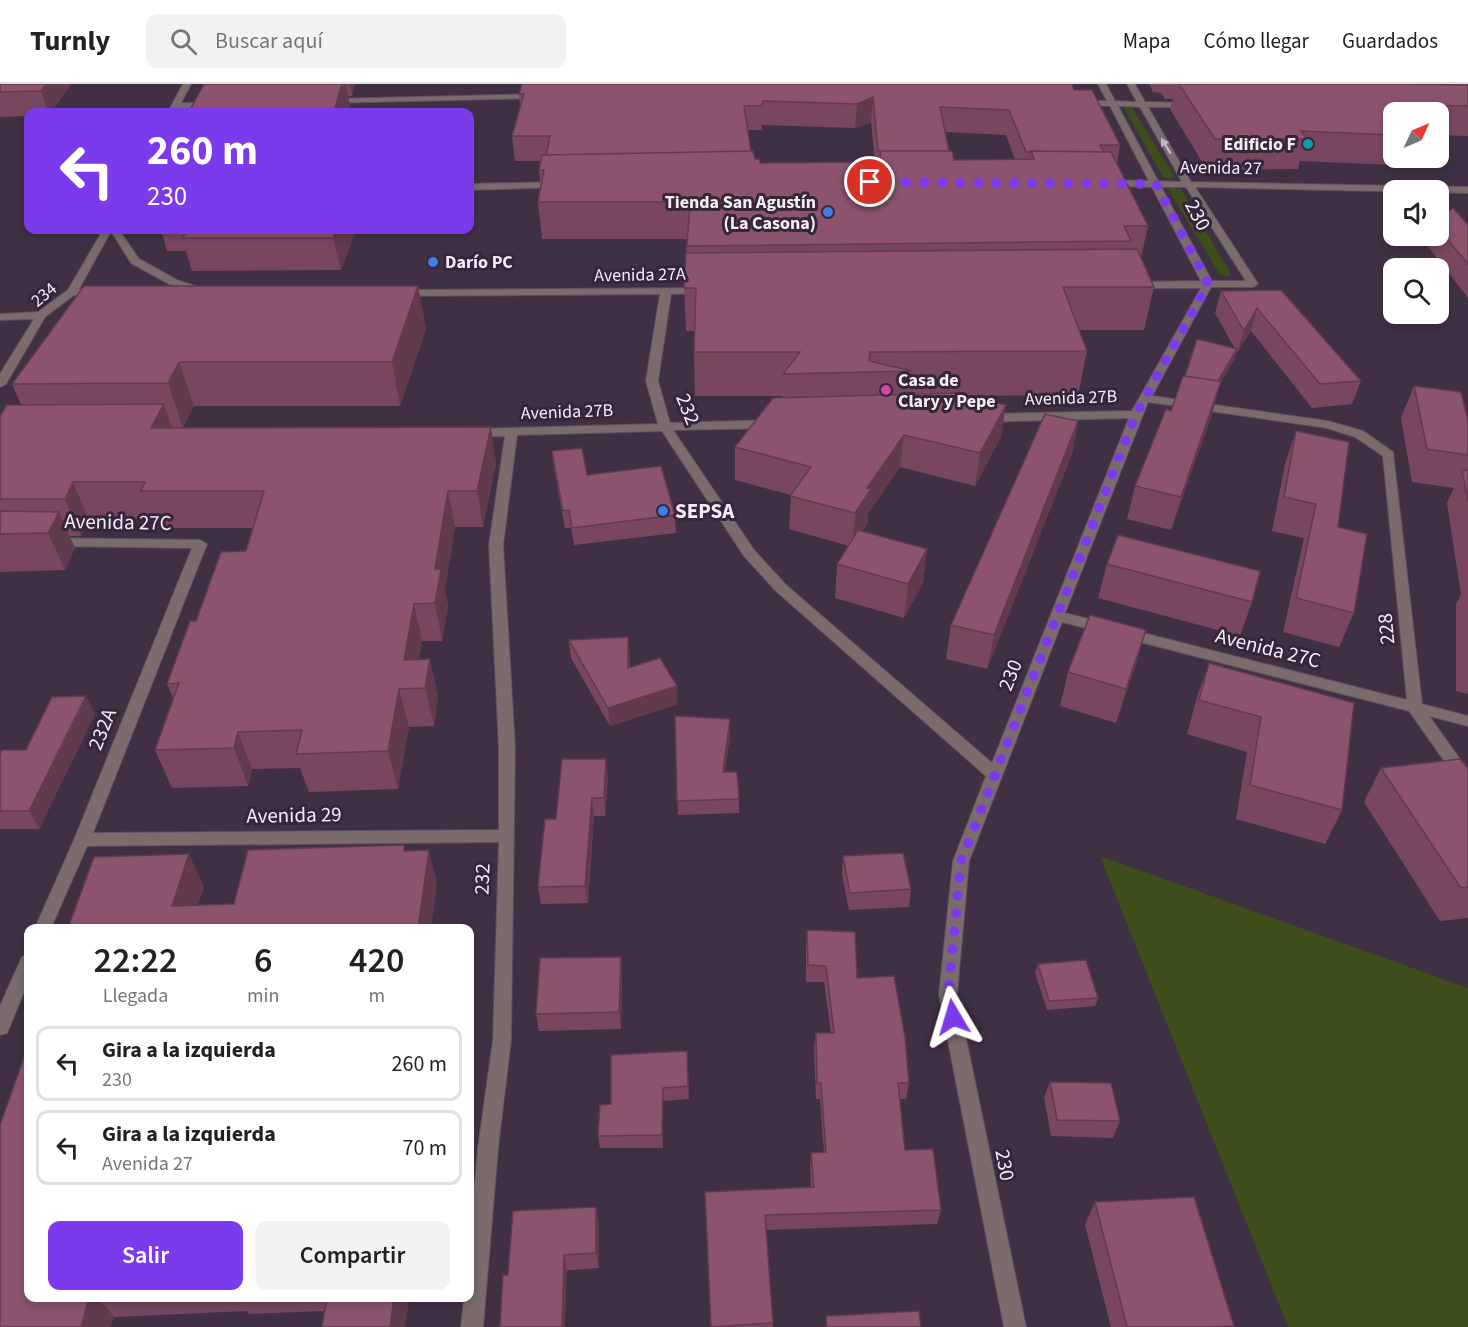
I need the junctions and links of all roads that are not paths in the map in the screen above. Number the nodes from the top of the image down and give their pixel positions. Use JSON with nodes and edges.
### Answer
{"nodes":[{"id":1,"x":187,"y":84,"type":"edge"},
{"id":2,"x":1102,"y":84,"type":"edge"},
{"id":3,"x":1131,"y":84,"type":"edge"},
{"id":4,"x":550,"y":96,"type":"edge"},
{"id":5,"x":316,"y":102,"type":"edge"},
{"id":6,"x":1076,"y":103,"type":"edge"},
{"id":7,"x":1111,"y":104,"type":"junction"},
{"id":8,"x":222,"y":105,"type":"edge"},
{"id":9,"x":1141,"y":105,"type":"junction"},
{"id":10,"x":1198,"y":105,"type":"edge"},
{"id":11,"x":174,"y":108,"type":"edge"},
{"id":12,"x":185,"y":108,"type":"edge"},
{"id":13,"x":1096,"y":183,"type":"edge"},
{"id":14,"x":1156,"y":184,"type":"junction"},
{"id":15,"x":1188,"y":184,"type":"junction"},
{"id":16,"x":575,"y":185,"type":"edge"},
{"id":17,"x":474,"y":187,"type":"edge"},
{"id":18,"x":1468,"y":190,"type":"edge"},
{"id":19,"x":105,"y":234,"type":"edge"},
{"id":20,"x":118,"y":234,"type":"edge"},
{"id":21,"x":1208,"y":284,"type":"junction"},
{"id":22,"x":1126,"y":285,"type":"edge"},
{"id":23,"x":666,"y":291,"type":"junction"},
{"id":24,"x":713,"y":291,"type":"edge"},
{"id":25,"x":72,"y":292,"type":"junction"},
{"id":26,"x":106,"y":292,"type":"edge"},
{"id":27,"x":394,"y":293,"type":"edge"},
{"id":28,"x":172,"y":294,"type":"edge"},
{"id":29,"x":41,"y":315,"type":"junction"},
{"id":30,"x":0,"y":317,"type":"edge"},
{"id":31,"x":0,"y":384,"type":"edge"},
{"id":32,"x":1144,"y":398,"type":"junction"},
{"id":33,"x":1136,"y":414,"type":"junction"},
{"id":34,"x":970,"y":418,"type":"edge"},
{"id":35,"x":782,"y":424,"type":"edge"},
{"id":36,"x":665,"y":427,"type":"junction"},
{"id":37,"x":511,"y":432,"type":"junction"},
{"id":38,"x":463,"y":433,"type":"edge"},
{"id":39,"x":1389,"y":455,"type":"joint"},
{"id":40,"x":35,"y":541,"type":"edge"},
{"id":41,"x":200,"y":544,"type":"joint"},
{"id":42,"x":1058,"y":616,"type":"junction"},
{"id":43,"x":1415,"y":708,"type":"junction"},
{"id":44,"x":1468,"y":721,"type":"edge"},
{"id":45,"x":995,"y":775,"type":"junction"},
{"id":46,"x":1468,"y":782,"type":"edge"},
{"id":47,"x":507,"y":836,"type":"junction"},
{"id":48,"x":82,"y":840,"type":"junction"},
{"id":49,"x":45,"y":924,"type":"edge"},
{"id":50,"x":24,"y":971,"type":"edge"},
{"id":51,"x":0,"y":1027,"type":"edge"},
{"id":52,"x":472,"y":1327,"type":"edge"},
{"id":53,"x":1015,"y":1327,"type":"edge"}],
"edges":[{"from":1,"to":11,"type":"street"},
{"from":2,"to":7,"type":"street","name":"230"},
{"from":3,"to":9,"type":"street","name":"230"},
{"from":4,"to":5,"type":"street"},
{"from":6,"to":7,"type":"street"},
{"from":7,"to":9,"type":"street"},
{"from":7,"to":14,"type":"street","name":"230"},
{"from":8,"to":12,"type":"street"},
{"from":9,"to":10,"type":"street"},
{"from":15,"to":9,"type":"street","name":"230","one_way":true},
{"from":13,"to":14,"type":"street","name":"Avenida 27"},
{"from":14,"to":15,"type":"street","name":"Avenida 27"},
{"from":14,"to":21,"type":"street","name":"230"},
{"from":15,"to":18,"type":"street","name":"Avenida 27"},
{"from":15,"to":21,"type":"street","name":"230"},
{"from":16,"to":17,"type":"street"},
{"from":19,"to":25,"type":"street","name":"234"},
{"from":20,"to":28,"type":"street"},
{"from":21,"to":22,"type":"street"},
{"from":21,"to":32,"type":"street","name":"230"},
{"from":23,"to":24,"type":"street","name":"Avenida 27A"},
{"from":23,"to":27,"type":"street","name":"Avenida 27A"},
{"from":23,"to":36,"type":"street","name":"232"},
{"from":25,"to":26,"type":"street"},
{"from":25,"to":29,"type":"street","name":"234"},
{"from":29,"to":30,"type":"street"},
{"from":29,"to":31,"type":"street","name":"234"},
{"from":32,"to":33,"type":"street","name":"230"},
{"from":32,"to":39,"type":"street","name":"Avenida 27B"},
{"from":33,"to":34,"type":"street","name":"Avenida 27B"},
{"from":33,"to":42,"type":"street","name":"230"},
{"from":35,"to":36,"type":"street","name":"Avenida 27B"},
{"from":36,"to":37,"type":"street","name":"Avenida 27B"},
{"from":36,"to":45,"type":"street","name":"232"},
{"from":37,"to":38,"type":"street","name":"Avenida 27B"},
{"from":37,"to":47,"type":"street","name":"232"},
{"from":39,"to":43,"type":"street","name":"228"},
{"from":40,"to":41,"type":"street","name":"Avenida 27C"},
{"from":41,"to":48,"type":"street","name":"232A"},
{"from":42,"to":43,"type":"street","name":"Avenida 27C"},
{"from":42,"to":45,"type":"street","name":"230"},
{"from":43,"to":44,"type":"street","name":"Avenida 27C"},
{"from":43,"to":46,"type":"street","name":"228"},
{"from":45,"to":53,"type":"street","name":"230"},
{"from":47,"to":48,"type":"street","name":"Avenida 29"},
{"from":47,"to":52,"type":"street","name":"232"},
{"from":48,"to":49,"type":"street","name":"232A"},
{"from":50,"to":51,"type":"street"}]}
